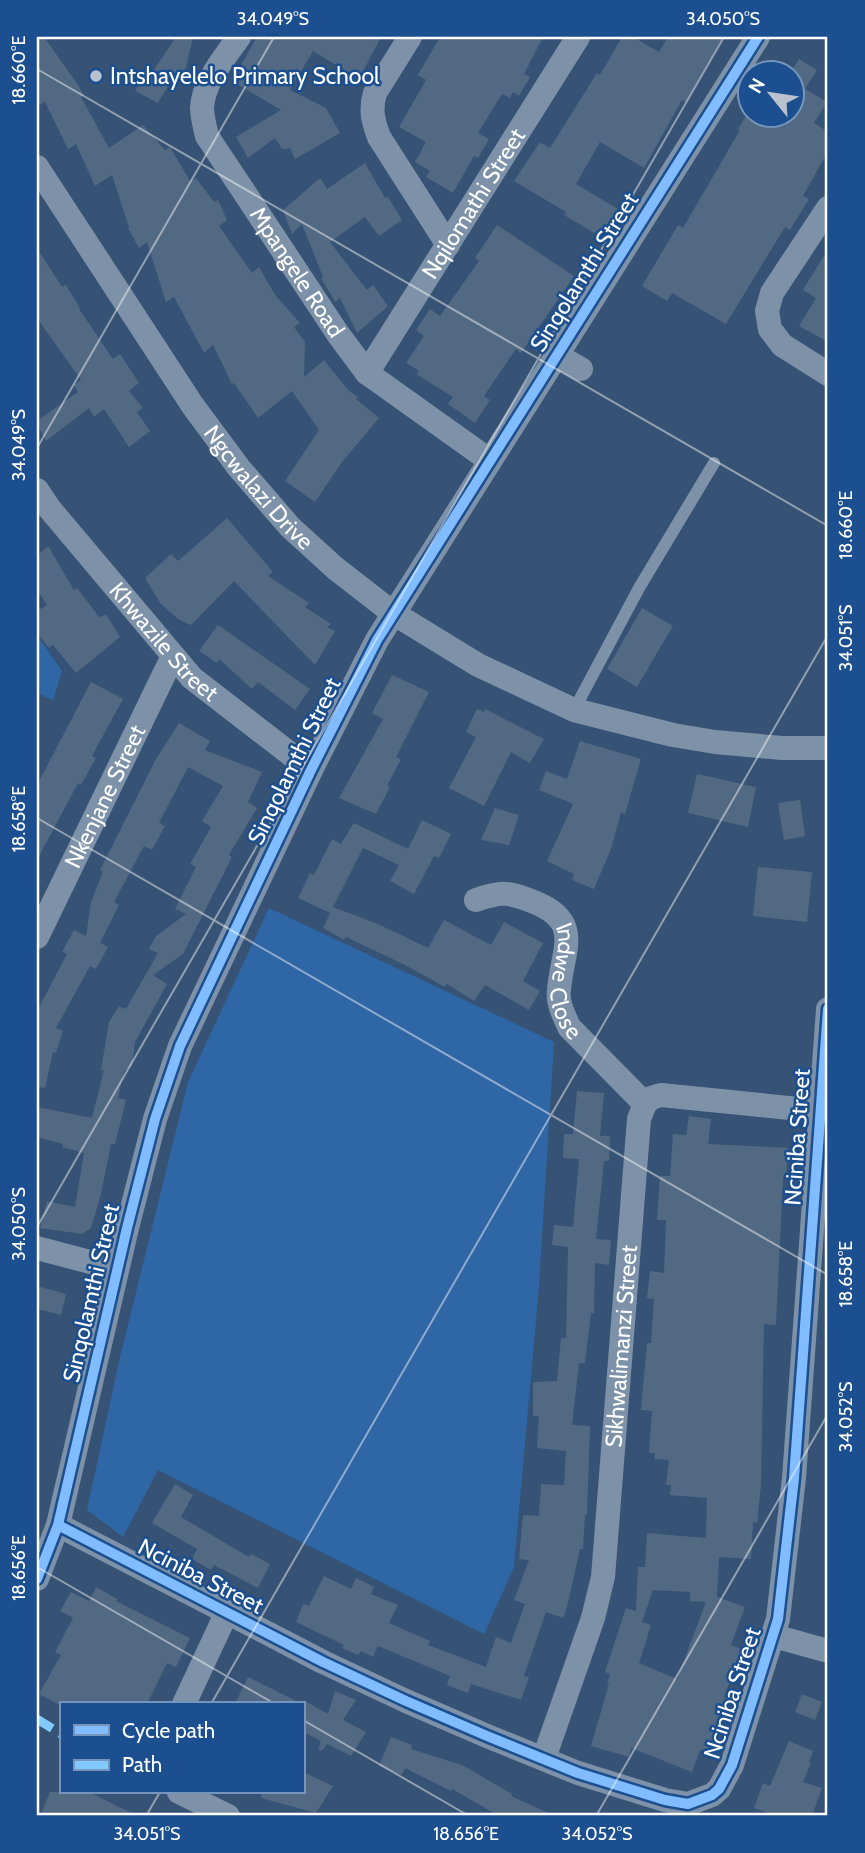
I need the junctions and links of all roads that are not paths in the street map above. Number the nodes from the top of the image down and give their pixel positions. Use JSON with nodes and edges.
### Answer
{"nodes":[{"id":1,"x":239,"y":37,"type":"edge"},
{"id":2,"x":410,"y":37,"type":"edge"},
{"id":3,"x":578,"y":37,"type":"edge"},
{"id":4,"x":758,"y":37,"type":"edge"},
{"id":5,"x":37,"y":167,"type":"edge"},
{"id":6,"x":828,"y":208,"type":"edge"},
{"id":7,"x":448,"y":245,"type":"junction"},
{"id":8,"x":556,"y":355,"type":"junction"},
{"id":9,"x":581,"y":369,"type":"dead end"},
{"id":10,"x":368,"y":373,"type":"junction"},
{"id":11,"x":828,"y":374,"type":"edge"},
{"id":12,"x":489,"y":460,"type":"junction"},
{"id":13,"x":713,"y":463,"type":"dead end"},
{"id":14,"x":37,"y":490,"type":"edge"},
{"id":15,"x":393,"y":613,"type":"junction"},
{"id":16,"x":172,"y":657,"type":"junction"},
{"id":17,"x":574,"y":710,"type":"junction"},
{"id":18,"x":828,"y":748,"type":"edge"},
{"id":19,"x":311,"y":770,"type":"junction"},
{"id":20,"x":45,"y":900,"type":"edge"},
{"id":21,"x":477,"y":900,"type":"dead end"},
{"id":22,"x":37,"y":937,"type":"edge"},
{"id":23,"x":828,"y":1009,"type":"edge"},
{"id":24,"x":645,"y":1104,"type":"junction"},
{"id":25,"x":819,"y":1111,"type":"junction"},
{"id":26,"x":37,"y":1248,"type":"edge"},
{"id":27,"x":117,"y":1269,"type":"junction"},
{"id":28,"x":58,"y":1525,"type":"junction"},
{"id":29,"x":37,"y":1579,"type":"edge"},
{"id":30,"x":226,"y":1614,"type":"junction"},
{"id":31,"x":774,"y":1636,"type":"junction"},
{"id":32,"x":828,"y":1651,"type":"edge"},
{"id":33,"x":185,"y":1702,"type":"edge"},
{"id":34,"x":544,"y":1758,"type":"junction"},
{"id":35,"x":183,"y":1794,"type":"edge"},
{"id":36,"x":228,"y":1816,"type":"edge"}],
"edges":[{"from":1,"to":10,"type":"street","name":"Mpangele Road"},
{"from":2,"to":7,"type":"street"},
{"from":3,"to":7,"type":"street","name":"Nqilomathi Street"},
{"from":4,"to":8,"type":"street","name":"Sinqolamthi Street"},
{"from":5,"to":15,"type":"street","name":"Ngcwalazi Drive"},
{"from":6,"to":11,"type":"street"},
{"from":7,"to":10,"type":"street","name":"Nqilomathi Street"},
{"from":8,"to":9,"type":"street","name":"Sinqolamthi Street"},
{"from":8,"to":12,"type":"street","name":"Sinqolamthi Street"},
{"from":10,"to":12,"type":"street","name":"Mpangele Road"},
{"from":12,"to":15,"type":"street","name":"Sinqolamthi Street"},
{"from":13,"to":17,"type":"lane"},
{"from":14,"to":16,"type":"street","name":"Khwazile Street"},
{"from":15,"to":17,"type":"street","name":"Ngcwalazi Drive"},
{"from":15,"to":19,"type":"street","name":"Sinqolamthi Street"},
{"from":16,"to":19,"type":"street","name":"Khwazile Street"},
{"from":16,"to":20,"type":"street","name":"Nkenjane Street"},
{"from":17,"to":18,"type":"street","name":"Ngcwalazi Drive"},
{"from":19,"to":27,"type":"street","name":"Sinqolamthi Street"},
{"from":20,"to":22,"type":"street","name":"Nkenjane Street"},
{"from":21,"to":24,"type":"street","name":"Indwe Close"},
{"from":23,"to":25,"type":"street","name":"Nciniba Street"},
{"from":24,"to":25,"type":"street"},
{"from":24,"to":34,"type":"street","name":"Sikhwalimanzi Street"},
{"from":25,"to":31,"type":"street","name":"Nciniba Street"},
{"from":26,"to":27,"type":"street"},
{"from":27,"to":28,"type":"street","name":"Sinqolamthi Street"},
{"from":28,"to":29,"type":"street","name":"Sinqolamthi Street"},
{"from":28,"to":30,"type":"street","name":"Nciniba Street"},
{"from":30,"to":33,"type":"street"},
{"from":30,"to":34,"type":"street","name":"Nciniba Street"},
{"from":31,"to":32,"type":"street"},
{"from":31,"to":34,"type":"street","name":"Nciniba Street"},
{"from":35,"to":36,"type":"street"}]}
